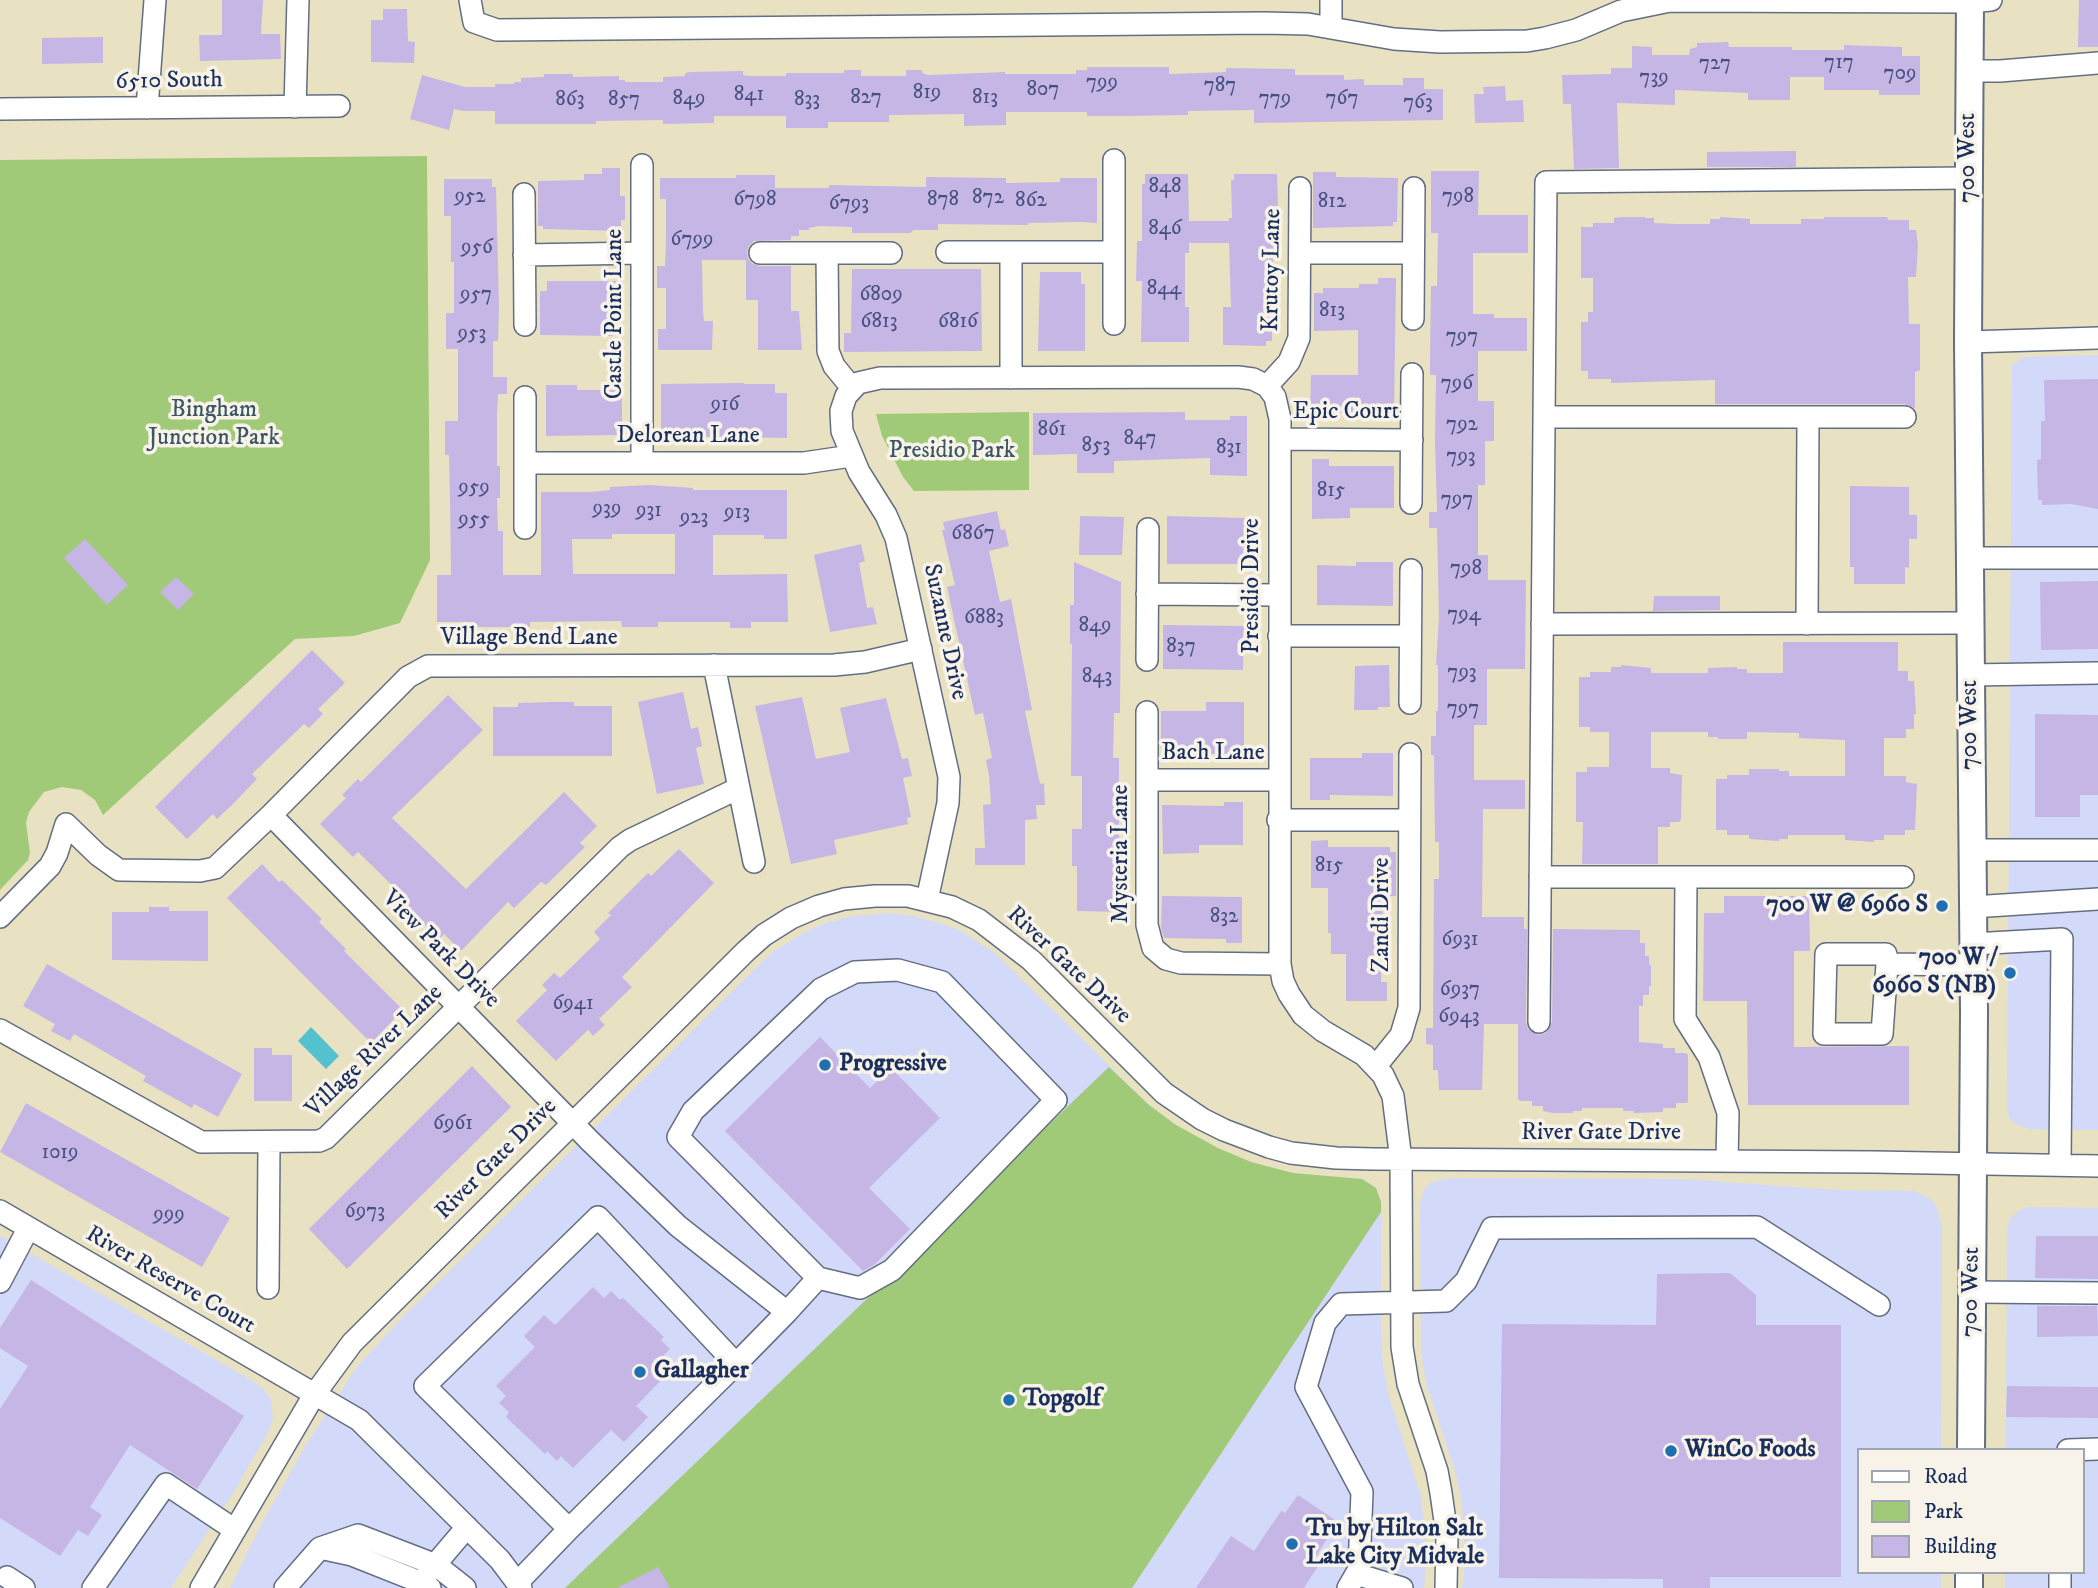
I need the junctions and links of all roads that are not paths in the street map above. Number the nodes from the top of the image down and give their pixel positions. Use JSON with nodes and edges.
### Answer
{"nodes":[{"id":1,"x":155,"y":0,"type":"edge"},
{"id":2,"x":298,"y":0,"type":"edge"},
{"id":3,"x":470,"y":0,"type":"edge"},
{"id":4,"x":1331,"y":0,"type":"edge"},
{"id":5,"x":1977,"y":1,"type":"edge"},
{"id":6,"x":1331,"y":27,"type":"junction"},
{"id":7,"x":2098,"y":63,"type":"edge"},
{"id":8,"x":1970,"y":71,"type":"junction"},
{"id":9,"x":339,"y":106,"type":"dead end"},
{"id":10,"x":295,"y":107,"type":"junction"},
{"id":11,"x":147,"y":108,"type":"junction"},
{"id":12,"x":0,"y":109,"type":"edge"},
{"id":13,"x":1114,"y":160,"type":"dead end"},
{"id":14,"x":642,"y":164,"type":"dead end"},
{"id":15,"x":1969,"y":178,"type":"junction"},
{"id":16,"x":1300,"y":187,"type":"dead end"},
{"id":17,"x":1414,"y":188,"type":"dead end"},
{"id":18,"x":524,"y":194,"type":"dead end"},
{"id":19,"x":947,"y":252,"type":"dead end"},
{"id":20,"x":1011,"y":252,"type":"junction"},
{"id":21,"x":1114,"y":252,"type":"junction"},
{"id":22,"x":642,"y":253,"type":"junction"},
{"id":23,"x":760,"y":253,"type":"dead end"},
{"id":24,"x":827,"y":253,"type":"junction"},
{"id":25,"x":891,"y":253,"type":"dead end"},
{"id":26,"x":1300,"y":253,"type":"junction"},
{"id":27,"x":1413,"y":253,"type":"junction"},
{"id":28,"x":524,"y":255,"type":"junction"},
{"id":29,"x":1413,"y":319,"type":"dead end"},
{"id":30,"x":1114,"y":324,"type":"dead end"},
{"id":31,"x":525,"y":325,"type":"dead end"},
{"id":32,"x":2098,"y":338,"type":"edge"},
{"id":33,"x":1968,"y":342,"type":"junction"},
{"id":34,"x":1412,"y":374,"type":"dead end"},
{"id":35,"x":1012,"y":377,"type":"junction"},
{"id":36,"x":1267,"y":386,"type":"junction"},
{"id":37,"x":852,"y":388,"type":"junction"},
{"id":38,"x":525,"y":397,"type":"dead end"},
{"id":39,"x":1544,"y":417,"type":"junction"},
{"id":40,"x":1808,"y":417,"type":"junction"},
{"id":41,"x":1905,"y":417,"type":"dead end"},
{"id":42,"x":1280,"y":439,"type":"junction"},
{"id":43,"x":1412,"y":440,"type":"junction"},
{"id":44,"x":851,"y":456,"type":"junction"},
{"id":45,"x":525,"y":463,"type":"junction"},
{"id":46,"x":642,"y":463,"type":"junction"},
{"id":47,"x":1411,"y":503,"type":"dead end"},
{"id":48,"x":525,"y":528,"type":"dead end"},
{"id":49,"x":1148,"y":529,"type":"dead end"},
{"id":50,"x":1969,"y":558,"type":"junction"},
{"id":51,"x":2098,"y":558,"type":"edge"},
{"id":52,"x":1411,"y":570,"type":"dead end"},
{"id":53,"x":1147,"y":594,"type":"junction"},
{"id":54,"x":1279,"y":595,"type":"junction"},
{"id":55,"x":1970,"y":623,"type":"junction"},
{"id":56,"x":1542,"y":624,"type":"junction"},
{"id":57,"x":1807,"y":624,"type":"junction"},
{"id":58,"x":1279,"y":636,"type":"junction"},
{"id":59,"x":1410,"y":636,"type":"junction"},
{"id":60,"x":921,"y":649,"type":"junction"},
{"id":61,"x":1147,"y":660,"type":"dead end"},
{"id":62,"x":714,"y":665,"type":"junction"},
{"id":63,"x":2098,"y":673,"type":"edge"},
{"id":64,"x":1970,"y":675,"type":"junction"},
{"id":65,"x":1410,"y":703,"type":"dead end"},
{"id":66,"x":1147,"y":712,"type":"dead end"},
{"id":67,"x":1410,"y":754,"type":"dead end"},
{"id":68,"x":1147,"y":780,"type":"junction"},
{"id":69,"x":1279,"y":780,"type":"junction"},
{"id":70,"x":739,"y":788,"type":"junction"},
{"id":71,"x":271,"y":815,"type":"junction"},
{"id":72,"x":1278,"y":820,"type":"junction"},
{"id":73,"x":1409,"y":820,"type":"junction"},
{"id":74,"x":1971,"y":850,"type":"junction"},
{"id":75,"x":2098,"y":850,"type":"edge"},
{"id":76,"x":754,"y":862,"type":"dead end"},
{"id":77,"x":1540,"y":877,"type":"junction"},
{"id":78,"x":1686,"y":877,"type":"junction"},
{"id":79,"x":1903,"y":877,"type":"dead end"},
{"id":80,"x":2098,"y":899,"type":"edge"},
{"id":81,"x":927,"y":900,"type":"junction"},
{"id":82,"x":1972,"y":907,"type":"junction"},
{"id":83,"x":0,"y":917,"type":"edge"},
{"id":84,"x":1972,"y":955,"type":"junction"},
{"id":85,"x":1280,"y":964,"type":"junction"},
{"id":86,"x":1887,"y":964,"type":"junction"},
{"id":87,"x":459,"y":1007,"type":"junction"},
{"id":88,"x":1539,"y":1022,"type":"dead end"},
{"id":89,"x":0,"y":1030,"type":"edge"},
{"id":90,"x":1376,"y":1066,"type":"junction"},
{"id":91,"x":573,"y":1122,"type":"junction"},
{"id":92,"x":269,"y":1143,"type":"junction"},
{"id":93,"x":1401,"y":1160,"type":"junction"},
{"id":94,"x":1727,"y":1161,"type":"junction"},
{"id":95,"x":1974,"y":1164,"type":"junction"},
{"id":96,"x":2060,"y":1165,"type":"junction"},
{"id":97,"x":2098,"y":1166,"type":"edge"},
{"id":98,"x":0,"y":1211,"type":"edge"},
{"id":99,"x":28,"y":1229,"type":"junction"},
{"id":100,"x":818,"y":1278,"type":"junction"},
{"id":101,"x":0,"y":1282,"type":"edge"},
{"id":102,"x":268,"y":1288,"type":"dead end"},
{"id":103,"x":1972,"y":1292,"type":"junction"},
{"id":104,"x":2098,"y":1293,"type":"edge"},
{"id":105,"x":1400,"y":1301,"type":"junction"},
{"id":106,"x":1879,"y":1306,"type":"dead end"},
{"id":107,"x":787,"y":1312,"type":"junction"},
{"id":108,"x":736,"y":1364,"type":"junction"},
{"id":109,"x":314,"y":1395,"type":"junction"},
{"id":110,"x":1971,"y":1448,"type":"edge"},
{"id":111,"x":467,"y":1527,"type":"junction"},
{"id":112,"x":569,"y":1528,"type":"junction"},
{"id":113,"x":235,"y":1530,"type":"junction"},
{"id":114,"x":320,"y":1548,"type":"junction"},
{"id":115,"x":436,"y":1565,"type":"junction"},
{"id":116,"x":1352,"y":1581,"type":"edge"},
{"id":117,"x":422,"y":1586,"type":"edge"},
{"id":118,"x":519,"y":1586,"type":"edge"},
{"id":119,"x":93,"y":1588,"type":"edge"},
{"id":120,"x":201,"y":1588,"type":"edge"},
{"id":121,"x":285,"y":1588,"type":"edge"},
{"id":122,"x":466,"y":1588,"type":"edge"},
{"id":123,"x":1402,"y":1588,"type":"edge"},
{"id":124,"x":1446,"y":1588,"type":"edge"}],
"edges":[{"from":1,"to":11,"type":"street"},
{"from":2,"to":10,"type":"street"},
{"from":3,"to":6,"type":"street"},
{"from":4,"to":6,"type":"street"},
{"from":5,"to":6,"type":"street"},
{"from":5,"to":8,"type":"main road","name":"700 West"},
{"from":7,"to":8,"type":"street"},
{"from":8,"to":15,"type":"main road","name":"700 West"},
{"from":9,"to":10,"type":"street","name":"6510 South"},
{"from":10,"to":11,"type":"street","name":"6510 South"},
{"from":11,"to":12,"type":"street","name":"6510 South"},
{"from":13,"to":21,"type":"street"},
{"from":14,"to":22,"type":"street","name":"Castle Point Lane"},
{"from":15,"to":33,"type":"main road","name":"700 West"},
{"from":15,"to":39,"type":"street"},
{"from":16,"to":26,"type":"street","name":"Krutoy Lane"},
{"from":17,"to":27,"type":"street"},
{"from":18,"to":28,"type":"street"},
{"from":19,"to":20,"type":"street"},
{"from":20,"to":21,"type":"street"},
{"from":20,"to":35,"type":"street"},
{"from":21,"to":30,"type":"street"},
{"from":22,"to":28,"type":"street"},
{"from":22,"to":46,"type":"street","name":"Castle Point Lane"},
{"from":23,"to":24,"type":"street"},
{"from":24,"to":25,"type":"street"},
{"from":24,"to":37,"type":"street"},
{"from":26,"to":27,"type":"street"},
{"from":26,"to":36,"type":"street","name":"Krutoy Lane"},
{"from":27,"to":29,"type":"street"},
{"from":28,"to":31,"type":"street"},
{"from":32,"to":33,"type":"street"},
{"from":33,"to":50,"type":"main road","name":"700 West"},
{"from":34,"to":43,"type":"street","name":"Epic Court"},
{"from":35,"to":36,"type":"street"},
{"from":35,"to":37,"type":"street"},
{"from":36,"to":42,"type":"street","name":"Presidio Drive"},
{"from":37,"to":44,"type":"street","name":"Suzanne Drive"},
{"from":38,"to":45,"type":"street"},
{"from":39,"to":40,"type":"street"},
{"from":39,"to":56,"type":"street"},
{"from":40,"to":41,"type":"street"},
{"from":40,"to":57,"type":"street"},
{"from":42,"to":43,"type":"street","name":"Epic Court"},
{"from":42,"to":54,"type":"street","name":"Presidio Drive"},
{"from":43,"to":47,"type":"street","name":"Epic Court"},
{"from":44,"to":46,"type":"street","name":"Delorean Lane"},
{"from":44,"to":60,"type":"street","name":"Suzanne Drive"},
{"from":45,"to":46,"type":"street","name":"Delorean Lane"},
{"from":45,"to":48,"type":"street"},
{"from":49,"to":53,"type":"street"},
{"from":50,"to":51,"type":"street"},
{"from":50,"to":55,"type":"main road","name":"700 West"},
{"from":52,"to":59,"type":"street"},
{"from":53,"to":54,"type":"street"},
{"from":53,"to":61,"type":"street"},
{"from":54,"to":58,"type":"street","name":"Presidio Drive"},
{"from":55,"to":57,"type":"street"},
{"from":55,"to":64,"type":"main road","name":"700 West"},
{"from":56,"to":57,"type":"street"},
{"from":56,"to":77,"type":"street"},
{"from":58,"to":59,"type":"street"},
{"from":58,"to":69,"type":"street","name":"Presidio Drive"},
{"from":59,"to":65,"type":"street"},
{"from":60,"to":62,"type":"street","name":"Village Bend Lane"},
{"from":60,"to":81,"type":"street","name":"Suzanne Drive"},
{"from":62,"to":70,"type":"street"},
{"from":62,"to":71,"type":"street","name":"Village Bend Lane"},
{"from":63,"to":64,"type":"street"},
{"from":64,"to":74,"type":"main road","name":"700 West"},
{"from":66,"to":68,"type":"street","name":"Mysteria Lane"},
{"from":67,"to":73,"type":"street","name":"Zandi Drive"},
{"from":68,"to":69,"type":"street","name":"Bach Lane"},
{"from":68,"to":85,"type":"street","name":"Mysteria Lane"},
{"from":69,"to":72,"type":"street","name":"Presidio Drive"},
{"from":70,"to":76,"type":"street"},
{"from":70,"to":87,"type":"street","name":"Village River Lane"},
{"from":71,"to":83,"type":"street","name":"Village Bend Lane"},
{"from":71,"to":87,"type":"street","name":"View Park Drive"},
{"from":72,"to":73,"type":"street"},
{"from":72,"to":85,"type":"street","name":"Presidio Drive"},
{"from":73,"to":90,"type":"street","name":"Zandi Drive"},
{"from":74,"to":75,"type":"street"},
{"from":74,"to":82,"type":"main road","name":"700 West"},
{"from":77,"to":78,"type":"street"},
{"from":77,"to":88,"type":"street"},
{"from":78,"to":79,"type":"street"},
{"from":78,"to":94,"type":"street"},
{"from":80,"to":82,"type":"street"},
{"from":81,"to":91,"type":"street","name":"River Gate Drive"},
{"from":81,"to":93,"type":"street","name":"River Gate Drive"},
{"from":82,"to":84,"type":"main road","name":"700 West"},
{"from":84,"to":86,"type":"street"},
{"from":84,"to":95,"type":"main road","name":"700 West"},
{"from":84,"to":96,"type":"street"},
{"from":85,"to":90,"type":"street","name":"Presidio Drive"},
{"from":86,"to":86,"type":"street"},
{"from":87,"to":91,"type":"street","name":"View Park Drive"},
{"from":87,"to":92,"type":"street","name":"Village River Lane"},
{"from":89,"to":92,"type":"street","name":"Village River Lane"},
{"from":90,"to":93,"type":"street","name":"Presidio Drive"},
{"from":91,"to":107,"type":"street","name":"View Park Drive"},
{"from":91,"to":109,"type":"street","name":"River Gate Drive"},
{"from":92,"to":102,"type":"street"},
{"from":93,"to":94,"type":"street","name":"River Gate Drive"},
{"from":93,"to":105,"type":"street","name":"Presidio Drive"},
{"from":94,"to":95,"type":"street","name":"River Gate Drive"},
{"from":95,"to":96,"type":"street","name":"River Gate Drive"},
{"from":95,"to":103,"type":"main road","name":"700 West"},
{"from":96,"to":97,"type":"street","name":"River Gate Drive"},
{"from":98,"to":99,"type":"street","name":"River Reserve Court"},
{"from":99,"to":101,"type":"street"},
{"from":99,"to":109,"type":"street","name":"River Reserve Court"},
{"from":100,"to":100,"type":"street"},
{"from":100,"to":107,"type":"street"},
{"from":103,"to":104,"type":"street"},
{"from":103,"to":110,"type":"main road","name":"700 West"},
{"from":105,"to":106,"type":"street"},
{"from":105,"to":116,"type":"street"},
{"from":105,"to":124,"type":"street","name":"Presidio Drive"},
{"from":107,"to":108,"type":"street"},
{"from":108,"to":112,"type":"street"},
{"from":108,"to":112,"type":"street"},
{"from":109,"to":111,"type":"street","name":"River Reserve Court"},
{"from":109,"to":113,"type":"street","name":"River Gate Drive"},
{"from":111,"to":115,"type":"street"},
{"from":111,"to":118,"type":"street","name":"River Reserve Court"},
{"from":112,"to":118,"type":"street"},
{"from":113,"to":119,"type":"street"},
{"from":113,"to":120,"type":"street","name":"River Gate Drive"},
{"from":114,"to":115,"type":"street"},
{"from":114,"to":117,"type":"street"},
{"from":114,"to":121,"type":"street"},
{"from":115,"to":117,"type":"street"},
{"from":115,"to":122,"type":"street"},
{"from":116,"to":123,"type":"street"}]}
